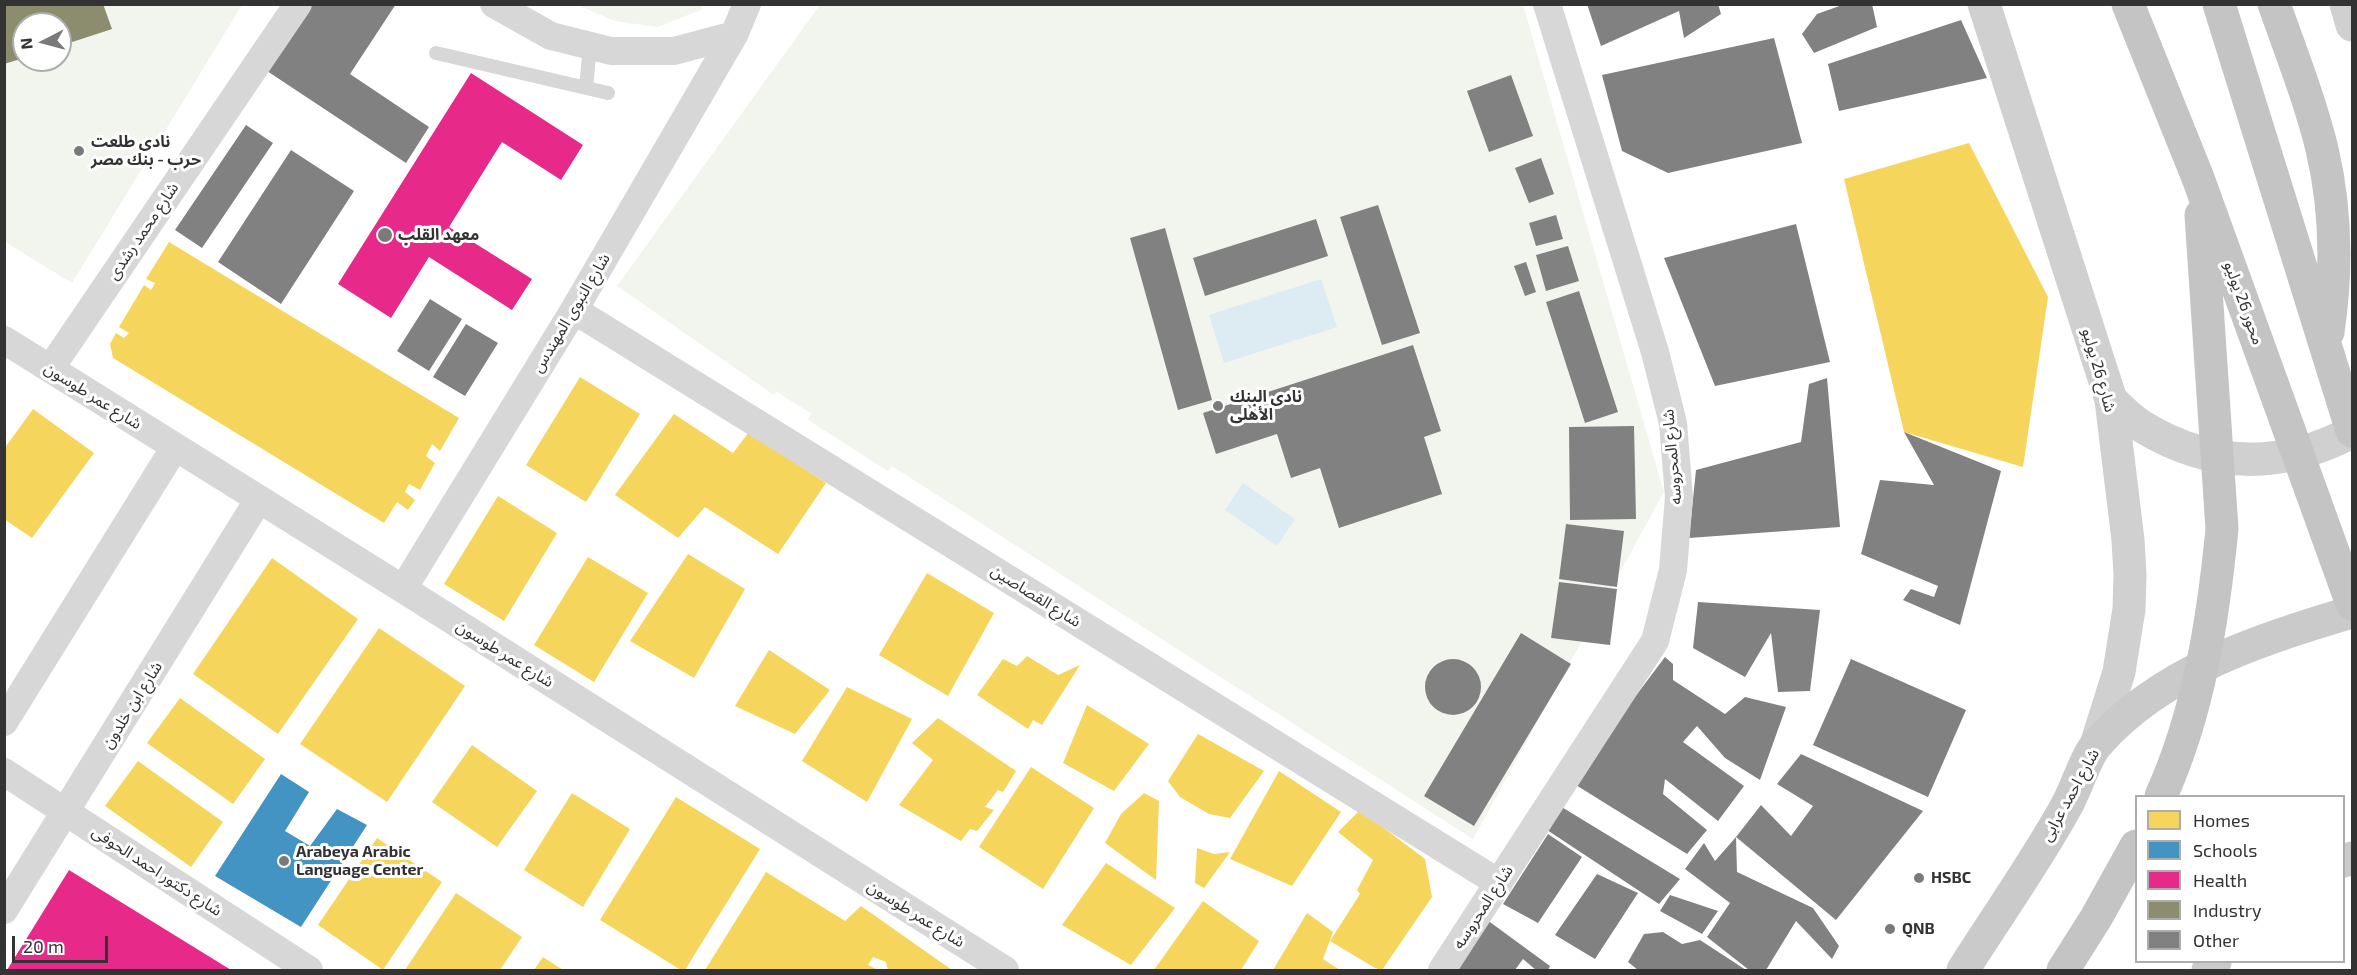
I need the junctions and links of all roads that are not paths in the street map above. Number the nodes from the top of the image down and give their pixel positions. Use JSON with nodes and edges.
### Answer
{"nodes":[{"id":1,"x":298,"y":4,"type":"edge"},
{"id":2,"x":494,"y":4,"type":"edge"},
{"id":3,"x":747,"y":4,"type":"edge"},
{"id":4,"x":1547,"y":4,"type":"edge"},
{"id":5,"x":1984,"y":4,"type":"edge"},
{"id":6,"x":2128,"y":4,"type":"edge"},
{"id":7,"x":2219,"y":4,"type":"edge"},
{"id":8,"x":2274,"y":4,"type":"edge"},
{"id":9,"x":2346,"y":4,"type":"edge"},
{"id":10,"x":2352,"y":25,"type":"edge"},
{"id":11,"x":734,"y":35,"type":"junction"},
{"id":12,"x":590,"y":45,"type":"junction"},
{"id":13,"x":436,"y":53,"type":"dead end"},
{"id":14,"x":586,"y":88,"type":"junction"},
{"id":15,"x":608,"y":93,"type":"dead end"},
{"id":16,"x":2198,"y":178,"type":"junction"},
{"id":17,"x":574,"y":310,"type":"junction"},
{"id":18,"x":4,"y":340,"type":"edge"},
{"id":19,"x":2326,"y":346,"type":"junction"},
{"id":20,"x":50,"y":369,"type":"junction"},
{"id":21,"x":2111,"y":400,"type":"junction"},
{"id":22,"x":2352,"y":432,"type":"edge"},
{"id":23,"x":175,"y":447,"type":"junction"},
{"id":24,"x":259,"y":499,"type":"junction"},
{"id":25,"x":403,"y":589,"type":"junction"},
{"id":26,"x":2352,"y":604,"type":"edge"},
{"id":27,"x":2352,"y":612,"type":"edge"},
{"id":28,"x":4,"y":722,"type":"edge"},
{"id":29,"x":2096,"y":745,"type":"junction"},
{"id":30,"x":4,"y":772,"type":"edge"},
{"id":31,"x":2161,"y":795,"type":"edge"},
{"id":32,"x":66,"y":812,"type":"junction"},
{"id":33,"x":2135,"y":848,"type":"edge"},
{"id":34,"x":1498,"y":883,"type":"junction"},
{"id":35,"x":4,"y":910,"type":"edge"},
{"id":36,"x":309,"y":970,"type":"edge"},
{"id":37,"x":1005,"y":970,"type":"edge"},
{"id":38,"x":1442,"y":970,"type":"edge"},
{"id":39,"x":1963,"y":970,"type":"edge"},
{"id":40,"x":2063,"y":970,"type":"edge"}],
"edges":[{"from":1,"to":20,"type":"street","name":"شارع محمد رشدى"},
{"from":2,"to":12,"type":"street"},
{"from":3,"to":11,"type":"street","name":"شارع النبوى المهندس"},
{"from":4,"to":34,"type":"street","name":"شارع المحروسه"},
{"from":5,"to":21,"type":"main road","name":"شارع 26 يوليو"},
{"from":6,"to":16,"type":"highway","name":"محور 26 يوليو","bridge":true},
{"from":7,"to":19,"type":"highway"},
{"from":8,"to":19,"type":"highway"},
{"from":9,"to":10,"type":"main road"},
{"from":11,"to":12,"type":"street"},
{"from":11,"to":17,"type":"street","name":"شارع النبوى المهندس"},
{"from":12,"to":14,"type":"lane"},
{"from":13,"to":14,"type":"lane"},
{"from":14,"to":15,"type":"lane"},
{"from":16,"to":26,"type":"highway","name":"محور 26 يوليو","bridge":true},
{"from":16,"to":31,"type":"highway","bridge":true},
{"from":17,"to":25,"type":"street","name":"شارع النبوى المهندس"},
{"from":17,"to":34,"type":"street","name":"شارع القصاصين"},
{"from":18,"to":20,"type":"street","name":"شارع عمر طوسون"},
{"from":19,"to":22,"type":"highway"},
{"from":20,"to":23,"type":"street","name":"شارع عمر طوسون"},
{"from":21,"to":22,"type":"main road"},
{"from":21,"to":29,"type":"main road","name":"شارع 26 يوليو"},
{"from":23,"to":24,"type":"street","name":"شارع عمر طوسون"},
{"from":23,"to":28,"type":"street"},
{"from":24,"to":25,"type":"street","name":"شارع عمر طوسون"},
{"from":24,"to":32,"type":"street","name":"شارع ابن خلدون"},
{"from":25,"to":37,"type":"street","name":"شارع عمر طوسون"},
{"from":27,"to":29,"type":"main road","name":"شارع احمد عرابى"},
{"from":29,"to":39,"type":"main road","name":"شارع احمد عرابى"},
{"from":30,"to":32,"type":"street","name":"شارع دكتور احمد الحوفى"},
{"from":32,"to":35,"type":"street","name":"شارع ابن خلدون"},
{"from":32,"to":36,"type":"street","name":"شارع دكتور احمد الحوفى"},
{"from":33,"to":40,"type":"highway"},
{"from":34,"to":38,"type":"street","name":"شارع المحروسه"}]}
